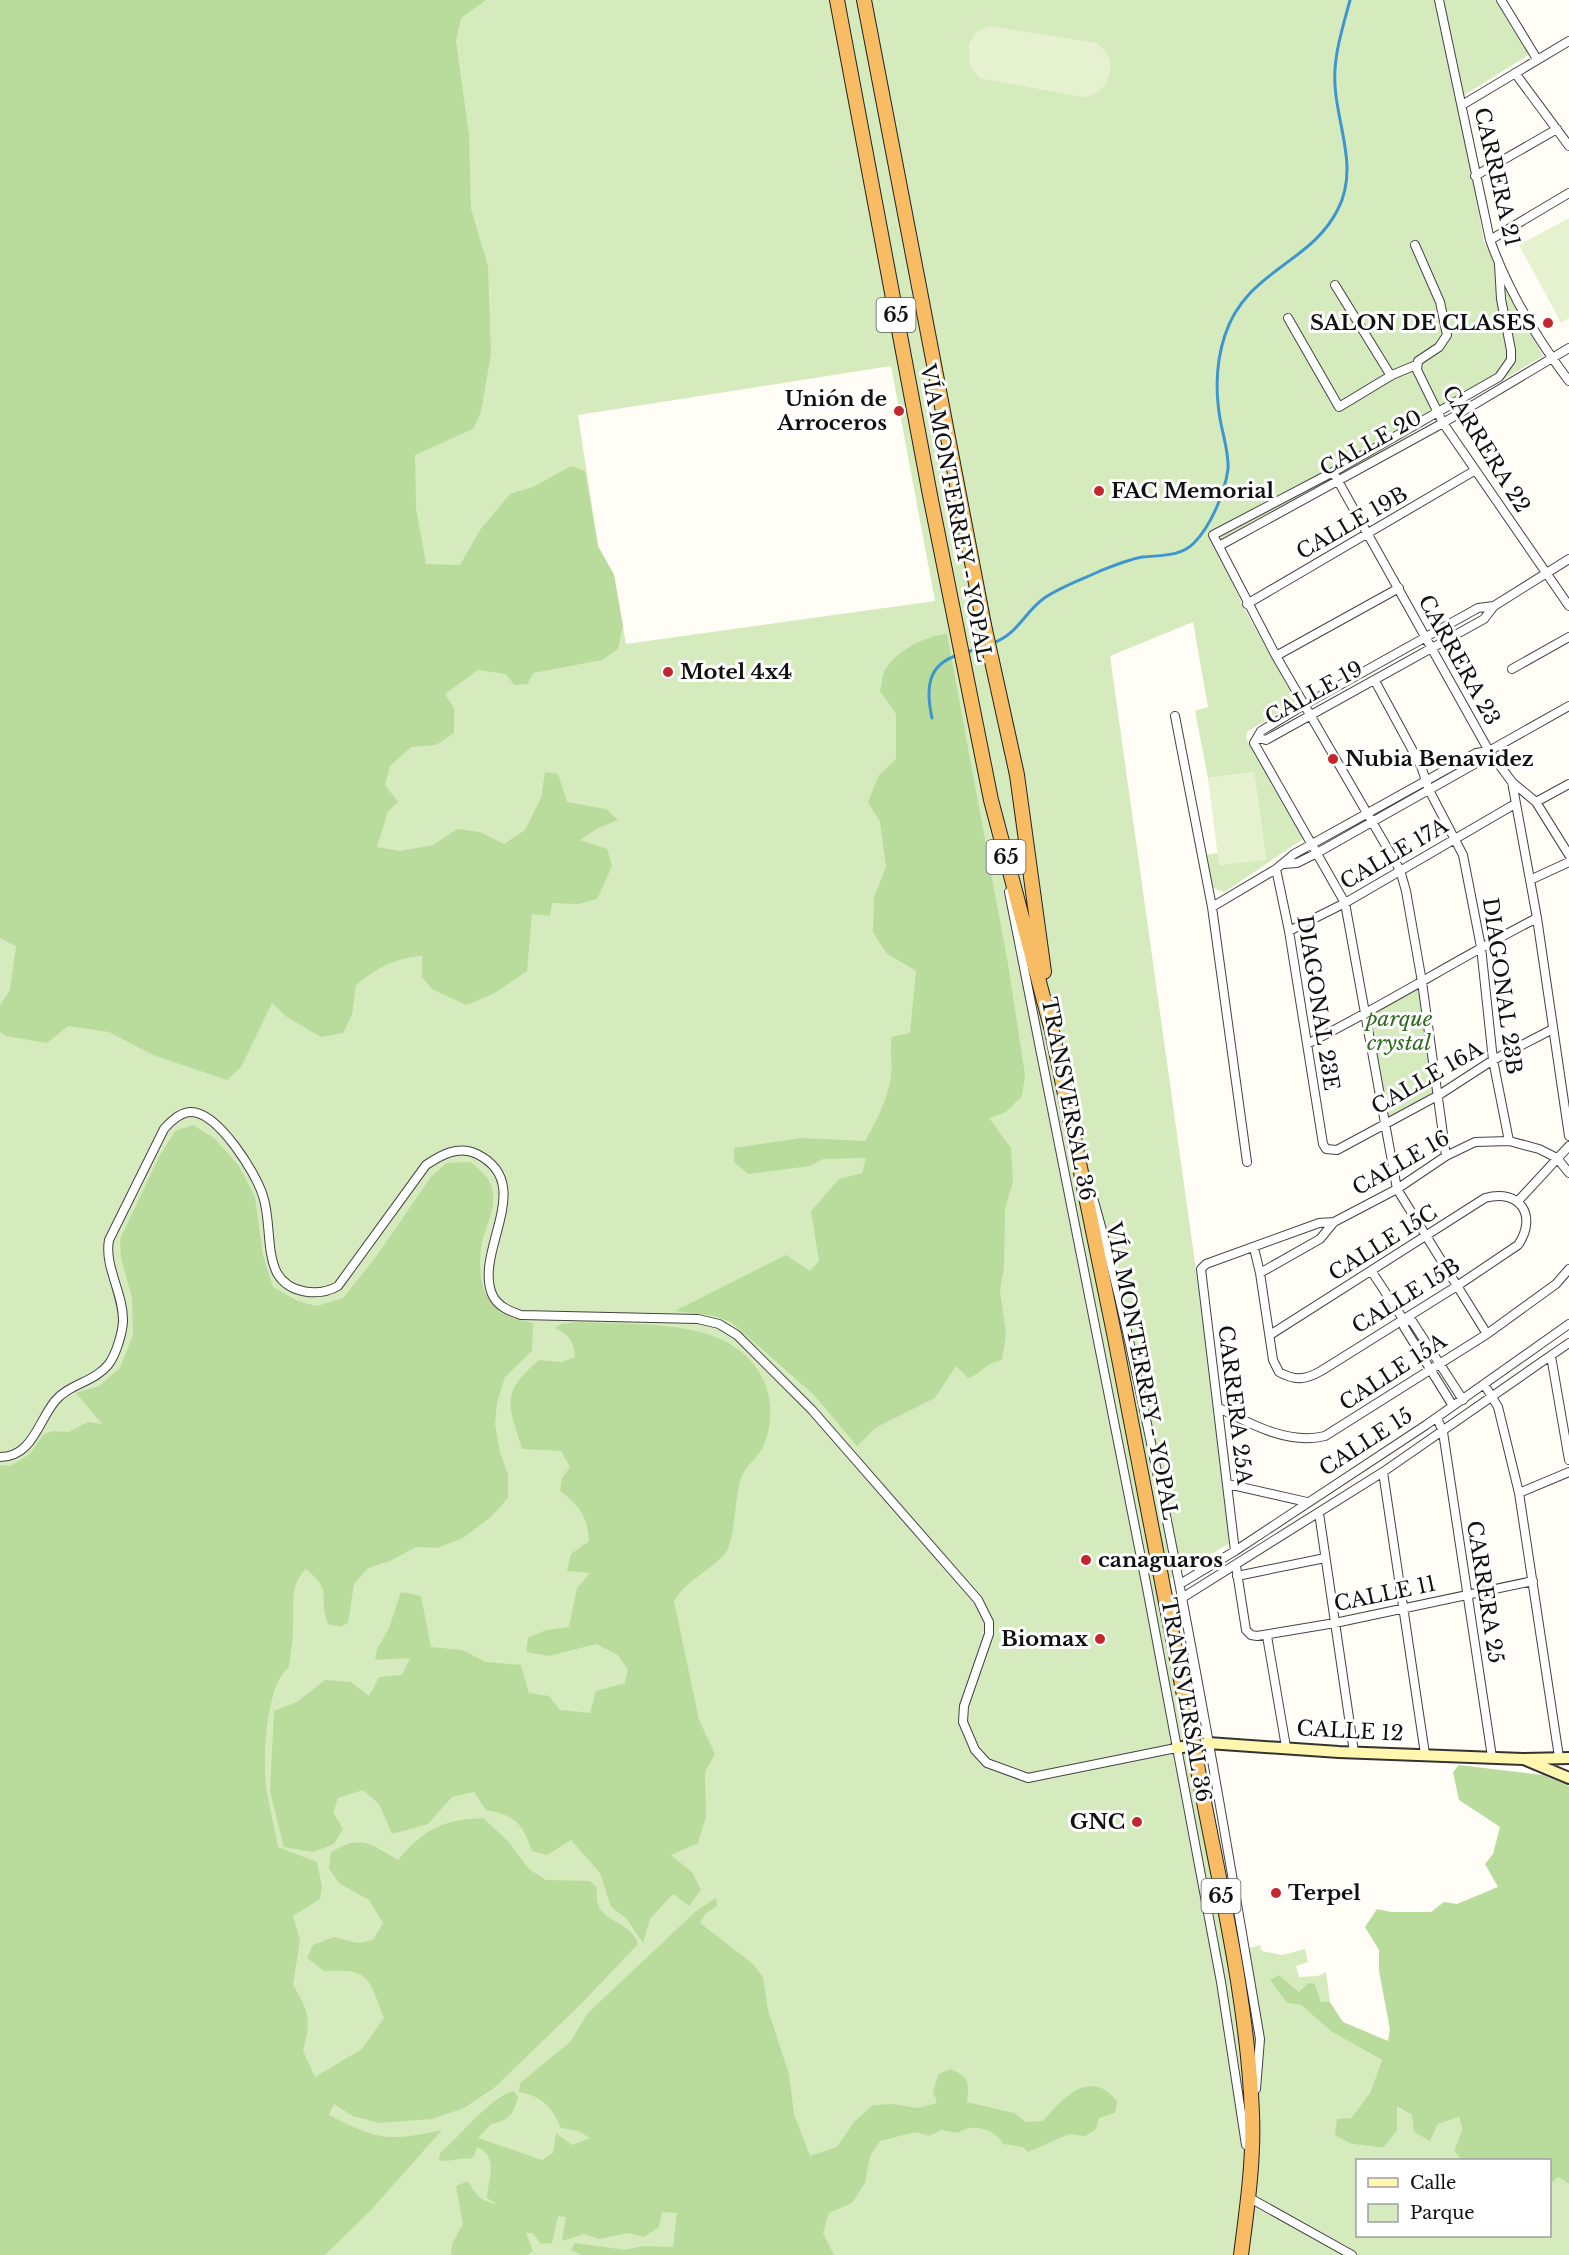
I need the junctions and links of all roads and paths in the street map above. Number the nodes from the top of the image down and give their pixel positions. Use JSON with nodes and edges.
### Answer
{"nodes":[{"id":1,"x":837,"y":0,"type":"edge"},
{"id":2,"x":864,"y":0,"type":"edge"},
{"id":3,"x":1439,"y":0,"type":"edge"},
{"id":4,"x":1501,"y":0,"type":"edge"},
{"id":5,"x":1569,"y":41,"type":"edge"},
{"id":6,"x":1537,"y":59,"type":"junction"},
{"id":7,"x":1515,"y":73,"type":"junction"},
{"id":8,"x":1462,"y":105,"type":"junction"},
{"id":9,"x":1557,"y":129,"type":"junction"},
{"id":10,"x":1569,"y":146,"type":"edge"},
{"id":11,"x":1475,"y":176,"type":"junction"},
{"id":12,"x":1569,"y":193,"type":"edge"},
{"id":13,"x":1490,"y":240,"type":"junction"},
{"id":14,"x":1415,"y":245,"type":"dead end"},
{"id":15,"x":1499,"y":264,"type":"junction"},
{"id":16,"x":1335,"y":285,"type":"dead end"},
{"id":17,"x":1288,"y":318,"type":"dead end"},
{"id":18,"x":1569,"y":348,"type":"edge"},
{"id":19,"x":1552,"y":358,"type":"junction"},
{"id":20,"x":1416,"y":365,"type":"junction"},
{"id":21,"x":1391,"y":376,"type":"junction"},
{"id":22,"x":1569,"y":381,"type":"edge"},
{"id":23,"x":1438,"y":412,"type":"junction"},
{"id":24,"x":1443,"y":423,"type":"junction"},
{"id":25,"x":1474,"y":471,"type":"junction"},
{"id":26,"x":1333,"y":472,"type":"junction"},
{"id":27,"x":1339,"y":482,"type":"junction"},
{"id":28,"x":1370,"y":534,"type":"junction"},
{"id":29,"x":1219,"y":546,"type":"junction"},
{"id":30,"x":1569,"y":559,"type":"edge"},
{"id":31,"x":1545,"y":572,"type":"junction"},
{"id":32,"x":1400,"y":588,"type":"junction"},
{"id":33,"x":1247,"y":604,"type":"junction"},
{"id":34,"x":1494,"y":606,"type":"junction"},
{"id":35,"x":1569,"y":606,"type":"edge"},
{"id":36,"x":1427,"y":637,"type":"junction"},
{"id":37,"x":1569,"y":637,"type":"edge"},
{"id":38,"x":1432,"y":647,"type":"junction"},
{"id":39,"x":1276,"y":656,"type":"junction"},
{"id":40,"x":1512,"y":669,"type":"dead end"},
{"id":41,"x":1375,"y":681,"type":"junction"},
{"id":42,"x":1304,"y":705,"type":"junction"},
{"id":43,"x":1569,"y":706,"type":"edge"},
{"id":44,"x":1175,"y":716,"type":"dead end"},
{"id":45,"x":1311,"y":717,"type":"junction"},
{"id":46,"x":1259,"y":738,"type":"junction"},
{"id":47,"x":1489,"y":752,"type":"junction"},
{"id":48,"x":1425,"y":781,"type":"junction"},
{"id":49,"x":1512,"y":783,"type":"junction"},
{"id":50,"x":1569,"y":784,"type":"edge"},
{"id":51,"x":1429,"y":790,"type":"junction"},
{"id":52,"x":991,"y":800,"type":"junction"},
{"id":53,"x":1536,"y":802,"type":"junction"},
{"id":54,"x":1515,"y":804,"type":"junction"},
{"id":55,"x":1365,"y":814,"type":"junction"},
{"id":56,"x":1371,"y":823,"type":"junction"},
{"id":57,"x":1456,"y":839,"type":"junction"},
{"id":58,"x":1311,"y":844,"type":"junction"},
{"id":59,"x":1317,"y":853,"type":"junction"},
{"id":60,"x":1569,"y":855,"type":"edge"},
{"id":61,"x":1569,"y":862,"type":"edge"},
{"id":62,"x":1284,"y":864,"type":"junction"},
{"id":63,"x":1276,"y":869,"type":"junction"},
{"id":64,"x":1400,"y":870,"type":"junction"},
{"id":65,"x":1530,"y":880,"type":"junction"},
{"id":66,"x":1345,"y":903,"type":"junction"},
{"id":67,"x":1212,"y":907,"type":"junction"},
{"id":68,"x":1537,"y":918,"type":"junction"},
{"id":69,"x":1289,"y":931,"type":"junction"},
{"id":70,"x":1481,"y":947,"type":"junction"},
{"id":71,"x":1422,"y":982,"type":"junction"},
{"id":72,"x":1366,"y":1015,"type":"junction"},
{"id":73,"x":1551,"y":1030,"type":"junction"},
{"id":74,"x":1052,"y":1031,"type":"junction"},
{"id":75,"x":1307,"y":1044,"type":"junction"},
{"id":76,"x":1493,"y":1060,"type":"junction"},
{"id":77,"x":1439,"y":1095,"type":"junction"},
{"id":78,"x":1070,"y":1118,"type":"junction"},
{"id":79,"x":1384,"y":1125,"type":"junction"},
{"id":80,"x":1569,"y":1136,"type":"edge"},
{"id":81,"x":1509,"y":1141,"type":"junction"},
{"id":82,"x":1323,"y":1144,"type":"joint"},
{"id":83,"x":1569,"y":1146,"type":"edge"},
{"id":84,"x":1446,"y":1156,"type":"junction"},
{"id":85,"x":1557,"y":1158,"type":"junction"},
{"id":86,"x":1248,"y":1162,"type":"dead end"},
{"id":87,"x":1569,"y":1173,"type":"edge"},
{"id":88,"x":1397,"y":1189,"type":"junction"},
{"id":89,"x":1518,"y":1201,"type":"junction"},
{"id":90,"x":1334,"y":1222,"type":"junction"},
{"id":91,"x":1427,"y":1238,"type":"junction"},
{"id":92,"x":1254,"y":1248,"type":"junction"},
{"id":93,"x":1569,"y":1269,"type":"edge"},
{"id":94,"x":1372,"y":1272,"type":"junction"},
{"id":95,"x":1260,"y":1273,"type":"junction"},
{"id":96,"x":1457,"y":1286,"type":"junction"},
{"id":97,"x":1403,"y":1319,"type":"junction"},
{"id":98,"x":1569,"y":1324,"type":"edge"},
{"id":99,"x":1487,"y":1334,"type":"junction"},
{"id":100,"x":1270,"y":1335,"type":"junction"},
{"id":101,"x":1569,"y":1343,"type":"edge"},
{"id":102,"x":1551,"y":1356,"type":"junction"},
{"id":103,"x":1440,"y":1363,"type":"junction"},
{"id":104,"x":1431,"y":1369,"type":"junction"},
{"id":105,"x":1485,"y":1384,"type":"junction"},
{"id":106,"x":1493,"y":1396,"type":"junction"},
{"id":107,"x":1462,"y":1400,"type":"junction"},
{"id":108,"x":1453,"y":1406,"type":"junction"},
{"id":109,"x":1219,"y":1408,"type":"junction"},
{"id":110,"x":1437,"y":1418,"type":"junction"},
{"id":111,"x":1443,"y":1432,"type":"junction"},
{"id":112,"x":0,"y":1457,"type":"edge"},
{"id":113,"x":1569,"y":1460,"type":"edge"},
{"id":114,"x":1383,"y":1472,"type":"junction"},
{"id":115,"x":1569,"y":1472,"type":"edge"},
{"id":116,"x":1228,"y":1484,"type":"junction"},
{"id":117,"x":1329,"y":1488,"type":"junction"},
{"id":118,"x":1519,"y":1493,"type":"junction"},
{"id":119,"x":1307,"y":1502,"type":"junction"},
{"id":120,"x":1335,"y":1503,"type":"junction"},
{"id":121,"x":1319,"y":1513,"type":"junction"},
{"id":122,"x":1235,"y":1551,"type":"junction"},
{"id":123,"x":1325,"y":1558,"type":"junction"},
{"id":124,"x":1236,"y":1566,"type":"junction"},
{"id":125,"x":1237,"y":1576,"type":"junction"},
{"id":126,"x":1533,"y":1581,"type":"junction"},
{"id":127,"x":1180,"y":1584,"type":"junction"},
{"id":128,"x":1467,"y":1595,"type":"junction"},
{"id":129,"x":1182,"y":1598,"type":"junction"},
{"id":130,"x":1401,"y":1609,"type":"junction"},
{"id":131,"x":1335,"y":1623,"type":"junction"},
{"id":132,"x":1268,"y":1636,"type":"junction"},
{"id":133,"x":1208,"y":1743,"type":"junction"},
{"id":134,"x":1286,"y":1747,"type":"junction"},
{"id":135,"x":1176,"y":1748,"type":"junction"},
{"id":136,"x":1354,"y":1752,"type":"junction"},
{"id":137,"x":1425,"y":1754,"type":"junction"},
{"id":138,"x":1492,"y":1757,"type":"junction"},
{"id":139,"x":1564,"y":1758,"type":"edge"},
{"id":140,"x":1523,"y":1759,"type":"junction"},
{"id":141,"x":1569,"y":1778,"type":"edge"},
{"id":142,"x":1252,"y":2139,"type":"junction"},
{"id":143,"x":1249,"y":2191,"type":"junction"},
{"id":144,"x":1241,"y":2255,"type":"edge"},
{"id":145,"x":1352,"y":2255,"type":"edge"}],
"edges":[{"from":1,"to":52,"type":"highway","name":"VÍA MONTERREY - YOPAL","number":"65"},
{"from":2,"to":74,"type":"highway","name":"VÍA MONTERREY - YOPAL","number":"65"},
{"from":3,"to":8,"type":"street","name":"CARRERA 21"},
{"from":4,"to":6,"type":"street"},
{"from":5,"to":6,"type":"street"},
{"from":6,"to":7,"type":"street"},
{"from":7,"to":8,"type":"street"},
{"from":7,"to":9,"type":"street"},
{"from":8,"to":11,"type":"street","name":"CARRERA 21"},
{"from":9,"to":10,"type":"street"},
{"from":9,"to":11,"type":"street"},
{"from":11,"to":13,"type":"street","name":"CARRERA 21"},
{"from":12,"to":13,"type":"street"},
{"from":13,"to":15,"type":"street","name":"CARRERA 21"},
{"from":14,"to":20,"type":"street"},
{"from":15,"to":19,"type":"street","name":"CARRERA 21"},
{"from":15,"to":23,"type":"street"},
{"from":16,"to":21,"type":"street"},
{"from":17,"to":21,"type":"street"},
{"from":18,"to":19,"type":"street","name":"CALLE 20"},
{"from":19,"to":22,"type":"street","name":"CARRERA 21"},
{"from":19,"to":24,"type":"street","name":"CALLE 20"},
{"from":20,"to":21,"type":"street"},
{"from":20,"to":23,"type":"street","name":"CARRERA 22"},
{"from":23,"to":24,"type":"street","name":"CARRERA 22"},
{"from":23,"to":26,"type":"street"},
{"from":24,"to":25,"type":"street","name":"CARRERA 22"},
{"from":24,"to":27,"type":"street","name":"CALLE 20"},
{"from":25,"to":28,"type":"street","name":"CALLE 19B"},
{"from":25,"to":31,"type":"street","name":"CARRERA 22"},
{"from":26,"to":27,"type":"street","name":"CARRERA 23"},
{"from":26,"to":29,"type":"street"},
{"from":27,"to":28,"type":"street","name":"CARRERA 23"},
{"from":27,"to":29,"type":"street","name":"CALLE 20"},
{"from":28,"to":32,"type":"street","name":"CARRERA 23"},
{"from":28,"to":33,"type":"street","name":"CALLE 19B"},
{"from":29,"to":33,"type":"street"},
{"from":30,"to":31,"type":"street","name":"CALLE 19"},
{"from":31,"to":34,"type":"street","name":"CALLE 19"},
{"from":31,"to":35,"type":"street","name":"CARRERA 22"},
{"from":32,"to":36,"type":"street","name":"CARRERA 23"},
{"from":32,"to":39,"type":"street"},
{"from":33,"to":39,"type":"street"},
{"from":34,"to":36,"type":"street","name":"CALLE 19"},
{"from":34,"to":38,"type":"street","name":"CALLE 19"},
{"from":36,"to":38,"type":"street","name":"CARRERA 23"},
{"from":36,"to":42,"type":"street","name":"CALLE 19"},
{"from":37,"to":40,"type":"street"},
{"from":38,"to":41,"type":"street","name":"CALLE 19"},
{"from":38,"to":47,"type":"street","name":"CARRERA 23"},
{"from":39,"to":42,"type":"street"},
{"from":41,"to":45,"type":"street","name":"CALLE 19"},
{"from":41,"to":48,"type":"street","name":"DIAGONAL 23B"},
{"from":42,"to":45,"type":"street"},
{"from":42,"to":46,"type":"street","name":"CALLE 19"},
{"from":43,"to":47,"type":"street"},
{"from":44,"to":67,"type":"street"},
{"from":45,"to":46,"type":"street","name":"CALLE 19"},
{"from":45,"to":55,"type":"street"},
{"from":46,"to":58,"type":"street"},
{"from":47,"to":48,"type":"street"},
{"from":47,"to":49,"type":"street","name":"CARRERA 23"},
{"from":47,"to":51,"type":"street"},
{"from":48,"to":51,"type":"street","name":"DIAGONAL 23B"},
{"from":48,"to":55,"type":"street"},
{"from":49,"to":53,"type":"street","name":"CARRERA 23"},
{"from":49,"to":54,"type":"street"},
{"from":50,"to":53,"type":"street"},
{"from":51,"to":56,"type":"street"},
{"from":51,"to":57,"type":"street","name":"DIAGONAL 23B"},
{"from":52,"to":74,"type":"highway","name":"VÍA MONTERREY - YOPAL","number":"65"},
{"from":52,"to":135,"type":"street","name":"TRANSVERSAL 36","number":"65"},
{"from":53,"to":60,"type":"street","name":"CARRERA 23"},
{"from":54,"to":57,"type":"street","name":"CALLE 17A"},
{"from":54,"to":65,"type":"street"},
{"from":55,"to":56,"type":"street"},
{"from":55,"to":58,"type":"street"},
{"from":56,"to":59,"type":"street"},
{"from":56,"to":64,"type":"street"},
{"from":57,"to":64,"type":"street","name":"CALLE 17A"},
{"from":57,"to":70,"type":"street","name":"DIAGONAL 23B"},
{"from":58,"to":59,"type":"street"},
{"from":58,"to":62,"type":"street"},
{"from":59,"to":62,"type":"street"},
{"from":59,"to":66,"type":"street"},
{"from":61,"to":65,"type":"street"},
{"from":62,"to":63,"type":"street"},
{"from":63,"to":67,"type":"street"},
{"from":63,"to":69,"type":"street","name":"DIAGONAL 23E"},
{"from":64,"to":66,"type":"street","name":"CALLE 17A"},
{"from":64,"to":71,"type":"street"},
{"from":65,"to":68,"type":"street"},
{"from":66,"to":69,"type":"street","name":"CALLE 17A"},
{"from":66,"to":72,"type":"street"},
{"from":67,"to":86,"type":"street"},
{"from":68,"to":70,"type":"street"},
{"from":68,"to":73,"type":"street"},
{"from":69,"to":75,"type":"street","name":"DIAGONAL 23E"},
{"from":70,"to":71,"type":"street"},
{"from":70,"to":76,"type":"street","name":"DIAGONAL 23B"},
{"from":71,"to":72,"type":"street"},
{"from":71,"to":77,"type":"street"},
{"from":72,"to":75,"type":"street"},
{"from":72,"to":79,"type":"street"},
{"from":73,"to":76,"type":"street","name":"CALLE 16A"},
{"from":73,"to":80,"type":"street"},
{"from":74,"to":78,"type":"highway","name":"VÍA MONTERREY - YOPAL","number":"65"},
{"from":75,"to":82,"type":"street","name":"DIAGONAL 23E"},
{"from":76,"to":77,"type":"street","name":"CALLE 16A"},
{"from":76,"to":81,"type":"street","name":"DIAGONAL 23B"},
{"from":77,"to":79,"type":"street","name":"CALLE 16A"},
{"from":77,"to":84,"type":"street"},
{"from":78,"to":127,"type":"street","name":"TRANSVERSAL 36","number":"65"},
{"from":78,"to":142,"type":"highway","name":"VÍA MONTERREY - YOPAL","number":"65","bridge":true},
{"from":79,"to":82,"type":"street","name":"CALLE 16A"},
{"from":79,"to":88,"type":"street"},
{"from":81,"to":84,"type":"street","name":"CALLE 16"},
{"from":81,"to":85,"type":"street","name":"CALLE 16"},
{"from":83,"to":85,"type":"street"},
{"from":84,"to":88,"type":"street","name":"CALLE 16"},
{"from":85,"to":87,"type":"street"},
{"from":85,"to":89,"type":"street"},
{"from":88,"to":90,"type":"street","name":"CALLE 16"},
{"from":88,"to":91,"type":"street"},
{"from":89,"to":91,"type":"street","name":"CALLE 15C"},
{"from":89,"to":96,"type":"street","name":"CALLE 15B"},
{"from":90,"to":92,"type":"street"},
{"from":90,"to":95,"type":"street","name":"CALLE 16"},
{"from":91,"to":94,"type":"street","name":"CALLE 15C"},
{"from":91,"to":96,"type":"street"},
{"from":92,"to":95,"type":"street"},
{"from":92,"to":109,"type":"street","name":"CARRERA 25A"},
{"from":93,"to":99,"type":"street","name":"CALLE 15A"},
{"from":94,"to":97,"type":"street"},
{"from":94,"to":100,"type":"street","name":"CALLE 15C"},
{"from":95,"to":100,"type":"street"},
{"from":96,"to":97,"type":"street","name":"CALLE 15B"},
{"from":96,"to":99,"type":"street"},
{"from":97,"to":100,"type":"street","name":"CALLE 15B"},
{"from":97,"to":103,"type":"street"},
{"from":97,"to":104,"type":"street"},
{"from":98,"to":105,"type":"street","name":"CALLE 15"},
{"from":99,"to":103,"type":"street","name":"CALLE 15A"},
{"from":101,"to":102,"type":"street","name":"CALLE 15"},
{"from":102,"to":106,"type":"street","name":"CALLE 15"},
{"from":102,"to":113,"type":"street"},
{"from":103,"to":104,"type":"street","name":"CALLE 15A"},
{"from":103,"to":107,"type":"street"},
{"from":104,"to":108,"type":"street"},
{"from":104,"to":109,"type":"street","name":"CALLE 15A"},
{"from":105,"to":106,"type":"street"},
{"from":105,"to":107,"type":"street","name":"CALLE 15"},
{"from":106,"to":111,"type":"street","name":"CALLE 15"},
{"from":106,"to":118,"type":"street"},
{"from":107,"to":108,"type":"street","name":"CALLE 15"},
{"from":108,"to":110,"type":"street","name":"CALLE 15"},
{"from":109,"to":116,"type":"street","name":"CARRERA 25A"},
{"from":110,"to":111,"type":"street","name":"CARRERA 25"},
{"from":110,"to":117,"type":"street","name":"CALLE 15"},
{"from":111,"to":114,"type":"street","name":"CALLE 15"},
{"from":111,"to":128,"type":"street","name":"CARRERA 25"},
{"from":112,"to":135,"type":"street"},
{"from":114,"to":120,"type":"street","name":"CALLE 15"},
{"from":114,"to":130,"type":"street"},
{"from":115,"to":118,"type":"street"},
{"from":116,"to":119,"type":"street"},
{"from":116,"to":122,"type":"street","name":"CARRERA 25A"},
{"from":117,"to":119,"type":"street","name":"CALLE 15"},
{"from":117,"to":120,"type":"street"},
{"from":118,"to":126,"type":"street"},
{"from":119,"to":122,"type":"street","name":"CALLE 15"},
{"from":120,"to":121,"type":"street","name":"CALLE 15"},
{"from":121,"to":123,"type":"street"},
{"from":121,"to":124,"type":"street","name":"CALLE 15"},
{"from":122,"to":127,"type":"street","name":"CALLE 15"},
{"from":123,"to":125,"type":"street"},
{"from":123,"to":131,"type":"street"},
{"from":124,"to":125,"type":"street"},
{"from":124,"to":129,"type":"street","name":"CALLE 15"},
{"from":125,"to":132,"type":"street","name":"CALLE 11"},
{"from":126,"to":128,"type":"street","name":"CALLE 11"},
{"from":126,"to":139,"type":"street"},
{"from":127,"to":129,"type":"street","name":"TRANSVERSAL 36","number":"65"},
{"from":128,"to":130,"type":"street","name":"CALLE 11"},
{"from":128,"to":138,"type":"street","name":"CARRERA 25"},
{"from":129,"to":133,"type":"street","name":"TRANSVERSAL 36","number":"65"},
{"from":130,"to":131,"type":"street","name":"CALLE 11"},
{"from":130,"to":137,"type":"street"},
{"from":131,"to":132,"type":"street","name":"CALLE 11"},
{"from":131,"to":136,"type":"street"},
{"from":132,"to":134,"type":"street"},
{"from":133,"to":134,"type":"main road","name":"CALLE 12"},
{"from":133,"to":135,"type":"main road","name":"CALLE 12"},
{"from":133,"to":142,"type":"street","name":"TRANSVERSAL 36","number":"65"},
{"from":134,"to":136,"type":"main road","name":"CALLE 12"},
{"from":135,"to":143,"type":"street","name":"TRANSVERSAL 36","number":"65"},
{"from":136,"to":137,"type":"main road","name":"CALLE 12"},
{"from":137,"to":138,"type":"main road","name":"CALLE 12"},
{"from":138,"to":140,"type":"main road","name":"CALLE 12"},
{"from":139,"to":140,"type":"main road"},
{"from":140,"to":141,"type":"main road"},
{"from":142,"to":143,"type":"highway","name":"VÍA MONTERREY - YOPAL","number":"65"},
{"from":143,"to":144,"type":"highway","name":"VÍA MONTERREY - YOPAL","number":"65"},
{"from":143,"to":145,"type":"street"}]}
